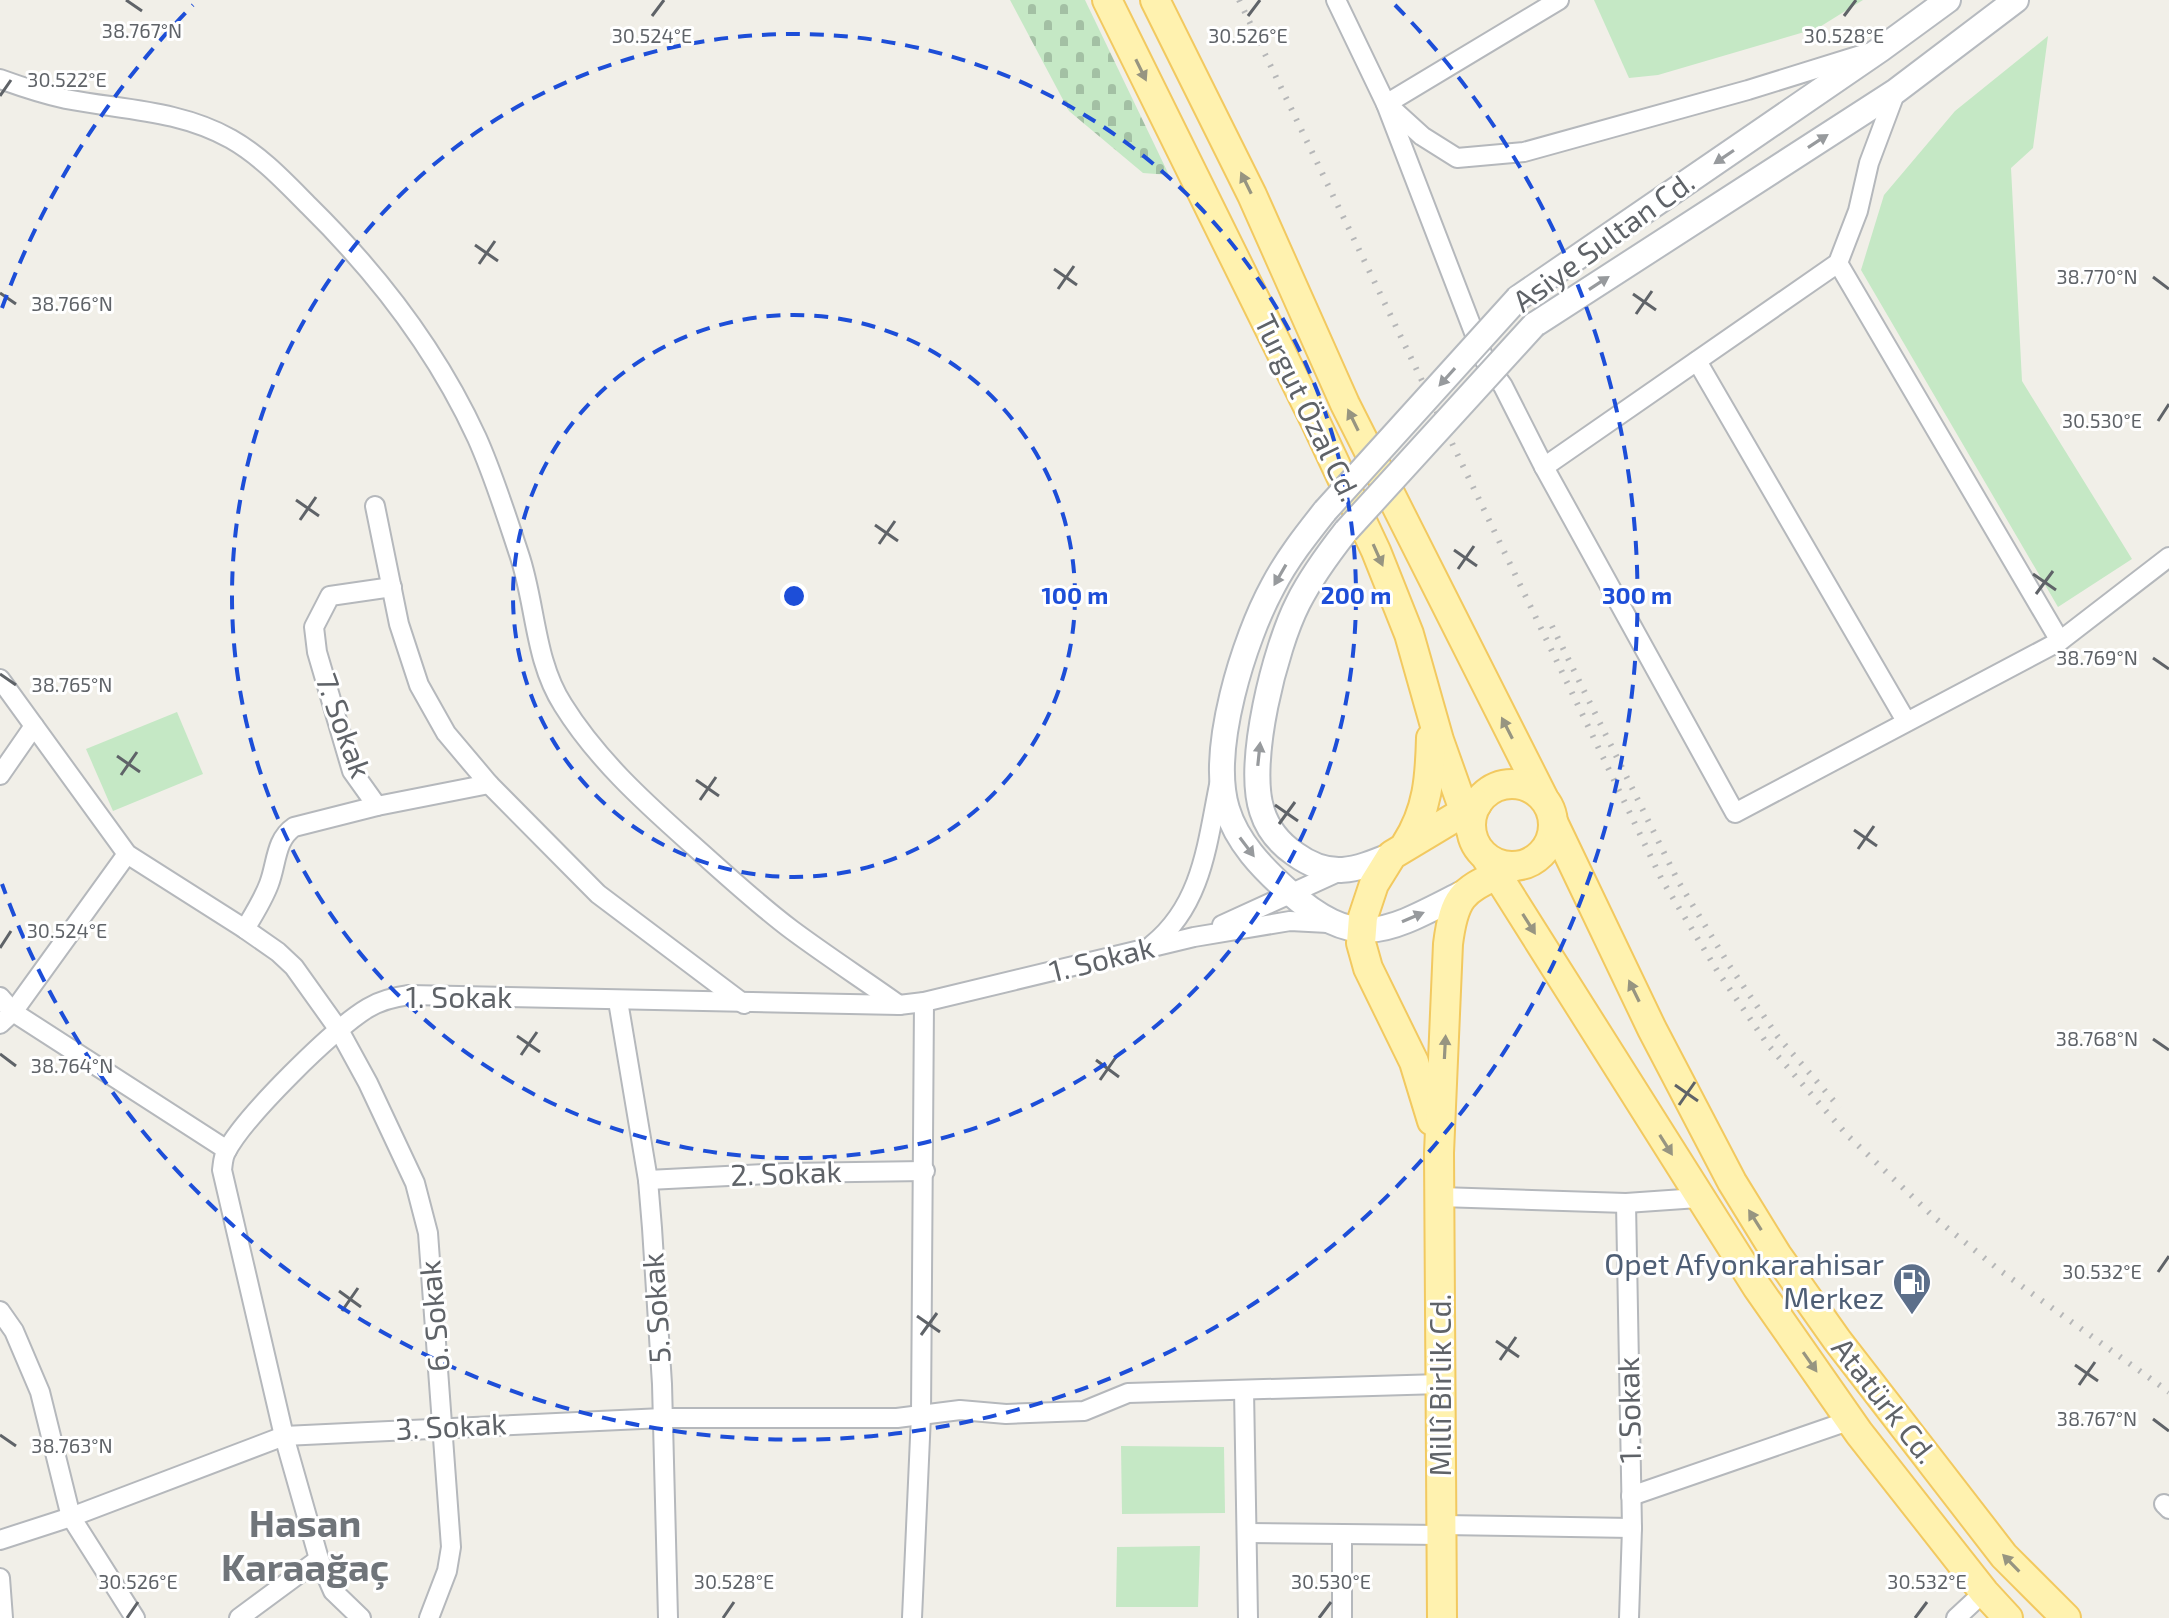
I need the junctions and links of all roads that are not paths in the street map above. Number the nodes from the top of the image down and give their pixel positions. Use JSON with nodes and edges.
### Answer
{"nodes":[{"id":1,"x":1107,"y":0,"type":"edge"},
{"id":2,"x":1155,"y":0,"type":"edge"},
{"id":3,"x":1336,"y":0,"type":"edge"},
{"id":4,"x":1559,"y":0,"type":"edge"},
{"id":5,"x":1948,"y":0,"type":"edge"},
{"id":6,"x":2016,"y":0,"type":"edge"},
{"id":7,"x":1881,"y":49,"type":"junction"},
{"id":8,"x":0,"y":79,"type":"edge"},
{"id":9,"x":1896,"y":91,"type":"junction"},
{"id":10,"x":1386,"y":104,"type":"junction"},
{"id":11,"x":1838,"y":263,"type":"junction"},
{"id":12,"x":1697,"y":361,"type":"junction"},
{"id":13,"x":1544,"y":467,"type":"junction"},
{"id":14,"x":375,"y":506,"type":"dead end"},
{"id":15,"x":2169,"y":557,"type":"edge"},
{"id":16,"x":392,"y":587,"type":"junction"},
{"id":17,"x":2060,"y":641,"type":"junction"},
{"id":18,"x":0,"y":679,"type":"edge"},
{"id":19,"x":1431,"y":710,"type":"junction"},
{"id":20,"x":1906,"y":721,"type":"junction"},
{"id":21,"x":34,"y":726,"type":"junction"},
{"id":22,"x":1222,"y":771,"type":"junction"},
{"id":23,"x":0,"y":775,"type":"edge"},
{"id":24,"x":489,"y":784,"type":"junction"},
{"id":25,"x":1543,"y":797,"type":"junction"},
{"id":26,"x":377,"y":806,"type":"junction"},
{"id":27,"x":1470,"y":815,"type":"junction"},
{"id":28,"x":1554,"y":824,"type":"junction"},
{"id":29,"x":1398,"y":851,"type":"junction"},
{"id":30,"x":127,"y":854,"type":"junction"},
{"id":31,"x":1301,"y":858,"type":"junction"},
{"id":32,"x":1499,"y":867,"type":"junction"},
{"id":33,"x":1338,"y":872,"type":"junction"},
{"id":34,"x":1463,"y":893,"type":"junction"},
{"id":35,"x":1298,"y":901,"type":"junction"},
{"id":36,"x":1348,"y":927,"type":"junction"},
{"id":37,"x":245,"y":929,"type":"junction"},
{"id":38,"x":1194,"y":937,"type":"junction"},
{"id":39,"x":1147,"y":949,"type":"junction"},
{"id":40,"x":0,"y":997,"type":"edge"},
{"id":41,"x":618,"y":1001,"type":"junction"},
{"id":42,"x":924,"y":1002,"type":"junction"},
{"id":43,"x":744,"y":1004,"type":"junction"},
{"id":44,"x":899,"y":1005,"type":"junction"},
{"id":45,"x":6,"y":1018,"type":"edge"},
{"id":46,"x":339,"y":1030,"type":"junction"},
{"id":47,"x":227,"y":1150,"type":"junction"},
{"id":48,"x":1439,"y":1153,"type":"junction"},
{"id":49,"x":925,"y":1171,"type":"junction"},
{"id":50,"x":648,"y":1180,"type":"junction"},
{"id":51,"x":1440,"y":1197,"type":"junction"},
{"id":52,"x":1698,"y":1198,"type":"junction"},
{"id":53,"x":1626,"y":1203,"type":"junction"},
{"id":54,"x":0,"y":1311,"type":"edge"},
{"id":55,"x":1441,"y":1384,"type":"junction"},
{"id":56,"x":1244,"y":1390,"type":"junction"},
{"id":57,"x":921,"y":1415,"type":"junction"},
{"id":58,"x":663,"y":1418,"type":"junction"},
{"id":59,"x":1851,"y":1420,"type":"junction"},
{"id":60,"x":444,"y":1427,"type":"junction"},
{"id":61,"x":284,"y":1436,"type":"junction"},
{"id":62,"x":1631,"y":1496,"type":"junction"},
{"id":63,"x":71,"y":1517,"type":"junction"},
{"id":64,"x":1632,"y":1528,"type":"junction"},
{"id":65,"x":1442,"y":1530,"type":"junction"},
{"id":66,"x":1247,"y":1533,"type":"junction"},
{"id":67,"x":1342,"y":1534,"type":"junction"},
{"id":68,"x":0,"y":1540,"type":"edge"},
{"id":69,"x":319,"y":1559,"type":"junction"},
{"id":70,"x":0,"y":1578,"type":"edge"},
{"id":71,"x":1984,"y":1592,"type":"junction"},
{"id":72,"x":3,"y":1618,"type":"edge"},
{"id":73,"x":135,"y":1618,"type":"edge"},
{"id":74,"x":239,"y":1618,"type":"edge"},
{"id":75,"x":361,"y":1618,"type":"edge"},
{"id":76,"x":429,"y":1618,"type":"edge"},
{"id":77,"x":668,"y":1618,"type":"edge"},
{"id":78,"x":912,"y":1618,"type":"edge"},
{"id":79,"x":1248,"y":1618,"type":"edge"},
{"id":80,"x":1342,"y":1618,"type":"edge"},
{"id":81,"x":1442,"y":1618,"type":"edge"},
{"id":82,"x":1629,"y":1618,"type":"edge"},
{"id":83,"x":1956,"y":1618,"type":"edge"},
{"id":84,"x":2008,"y":1618,"type":"edge"},
{"id":85,"x":2066,"y":1618,"type":"edge"}],
"edges":[{"from":1,"to":19,"type":"main road","name":"Turgut Özal Cd.","one_way":true},
{"from":25,"to":2,"type":"main road","name":"Turgut Özal Cd.","one_way":true},
{"from":3,"to":10,"type":"street"},
{"from":4,"to":10,"type":"street"},
{"from":5,"to":7,"type":"main road","name":"Asiye Sultan Cd."},
{"from":6,"to":9,"type":"main road","name":"Asiye Sultan Cd."},
{"from":7,"to":10,"type":"street"},
{"from":7,"to":22,"type":"main road","name":"Asiye Sultan Cd.","one_way":true,"bridge":true},
{"from":8,"to":44,"type":"street"},
{"from":9,"to":11,"type":"street"},
{"from":31,"to":9,"type":"main road","name":"Asiye Sultan Cd.","one_way":true,"bridge":true},
{"from":10,"to":13,"type":"street"},
{"from":11,"to":12,"type":"street"},
{"from":11,"to":17,"type":"street"},
{"from":12,"to":13,"type":"street"},
{"from":12,"to":20,"type":"street"},
{"from":13,"to":20,"type":"street"},
{"from":14,"to":16,"type":"street"},
{"from":15,"to":17,"type":"street"},
{"from":16,"to":24,"type":"street"},
{"from":16,"to":26,"type":"street","name":"7. Sokak"},
{"from":17,"to":20,"type":"street"},
{"from":18,"to":21,"type":"street"},
{"from":19,"to":27,"type":"main road","name":"Turgut Özal Cd."},
{"from":19,"to":29,"type":"main road"},
{"from":21,"to":23,"type":"street"},
{"from":21,"to":30,"type":"street"},
{"from":22,"to":35,"type":"main road","name":"Asiye Sultan Cd.","one_way":true},
{"from":22,"to":39,"type":"street"},
{"from":24,"to":26,"type":"street","name":"7. Sokak"},
{"from":24,"to":43,"type":"street"},
{"from":25,"to":27,"type":"main road"},
{"from":25,"to":28,"type":"main road"},
{"from":26,"to":37,"type":"street"},
{"from":27,"to":29,"type":"main road"},
{"from":27,"to":32,"type":"main road"},
{"from":28,"to":32,"type":"main road"},
{"from":85,"to":28,"type":"main road","name":"Atatürk Cd.","one_way":true},
{"from":29,"to":33,"type":"main road"},
{"from":29,"to":36,"type":"main road"},
{"from":30,"to":37,"type":"street","name":"6. Sokak"},
{"from":30,"to":45,"type":"street"},
{"from":31,"to":33,"type":"main road","name":"Asiye Sultan Cd."},
{"from":31,"to":35,"type":"street"},
{"from":32,"to":34,"type":"main road"},
{"from":32,"to":52,"type":"main road","name":"Atatürk Cd.","one_way":true},
{"from":33,"to":35,"type":"street"},
{"from":36,"to":34,"type":"main road","one_way":true},
{"from":48,"to":34,"type":"main road","name":"Millî Birlik Cd.","one_way":true},
{"from":35,"to":36,"type":"main road","name":"Asiye Sultan Cd."},
{"from":35,"to":38,"type":"street"},
{"from":35,"to":38,"type":"street"},
{"from":36,"to":48,"type":"main road","name":"Millî Birlik Cd."},
{"from":37,"to":46,"type":"street","name":"6. Sokak"},
{"from":38,"to":39,"type":"street","name":"1. Sokak"},
{"from":39,"to":42,"type":"street","name":"1. Sokak"},
{"from":40,"to":45,"type":"street"},
{"from":41,"to":43,"type":"street","name":"1. Sokak"},
{"from":41,"to":46,"type":"street","name":"1. Sokak"},
{"from":41,"to":50,"type":"street","name":"5. Sokak"},
{"from":42,"to":44,"type":"street","name":"1. Sokak"},
{"from":42,"to":49,"type":"street"},
{"from":43,"to":44,"type":"street","name":"1. Sokak"},
{"from":45,"to":47,"type":"street"},
{"from":46,"to":47,"type":"street","name":"1. Sokak"},
{"from":46,"to":60,"type":"street","name":"6. Sokak"},
{"from":47,"to":61,"type":"street"},
{"from":48,"to":51,"type":"main road","name":"Millî Birlik Cd."},
{"from":49,"to":50,"type":"street","name":"2. Sokak"},
{"from":49,"to":57,"type":"street"},
{"from":50,"to":58,"type":"street","name":"5. Sokak"},
{"from":51,"to":53,"type":"street"},
{"from":51,"to":55,"type":"main road","name":"Millî Birlik Cd."},
{"from":52,"to":53,"type":"street"},
{"from":52,"to":59,"type":"main road","name":"Atatürk Cd.","one_way":true},
{"from":53,"to":62,"type":"street","name":"1. Sokak"},
{"from":54,"to":63,"type":"street"},
{"from":55,"to":56,"type":"street","name":"3. Sokak"},
{"from":55,"to":65,"type":"main road","name":"Millî Birlik Cd."},
{"from":56,"to":57,"type":"street","name":"3. Sokak"},
{"from":56,"to":66,"type":"street"},
{"from":57,"to":58,"type":"street","name":"3. Sokak"},
{"from":57,"to":78,"type":"street"},
{"from":58,"to":60,"type":"street","name":"3. Sokak"},
{"from":58,"to":77,"type":"street","name":"5. Sokak"},
{"from":59,"to":62,"type":"street"},
{"from":59,"to":71,"type":"main road","name":"Atatürk Cd."},
{"from":60,"to":61,"type":"street","name":"3. Sokak"},
{"from":60,"to":76,"type":"street","name":"6. Sokak"},
{"from":61,"to":63,"type":"street","name":"3. Sokak"},
{"from":61,"to":69,"type":"street"},
{"from":62,"to":64,"type":"street","name":"1. Sokak"},
{"from":63,"to":68,"type":"street","name":"3. Sokak"},
{"from":63,"to":73,"type":"street"},
{"from":64,"to":65,"type":"street"},
{"from":64,"to":82,"type":"street","name":"1. Sokak"},
{"from":65,"to":67,"type":"street"},
{"from":65,"to":81,"type":"main road","name":"Millî Birlik Cd."},
{"from":66,"to":67,"type":"street"},
{"from":66,"to":79,"type":"street"},
{"from":67,"to":80,"type":"street"},
{"from":69,"to":74,"type":"street"},
{"from":69,"to":75,"type":"street"},
{"from":70,"to":72,"type":"street"},
{"from":71,"to":83,"type":"street"},
{"from":71,"to":84,"type":"main road","name":"Atatürk Cd."}]}
